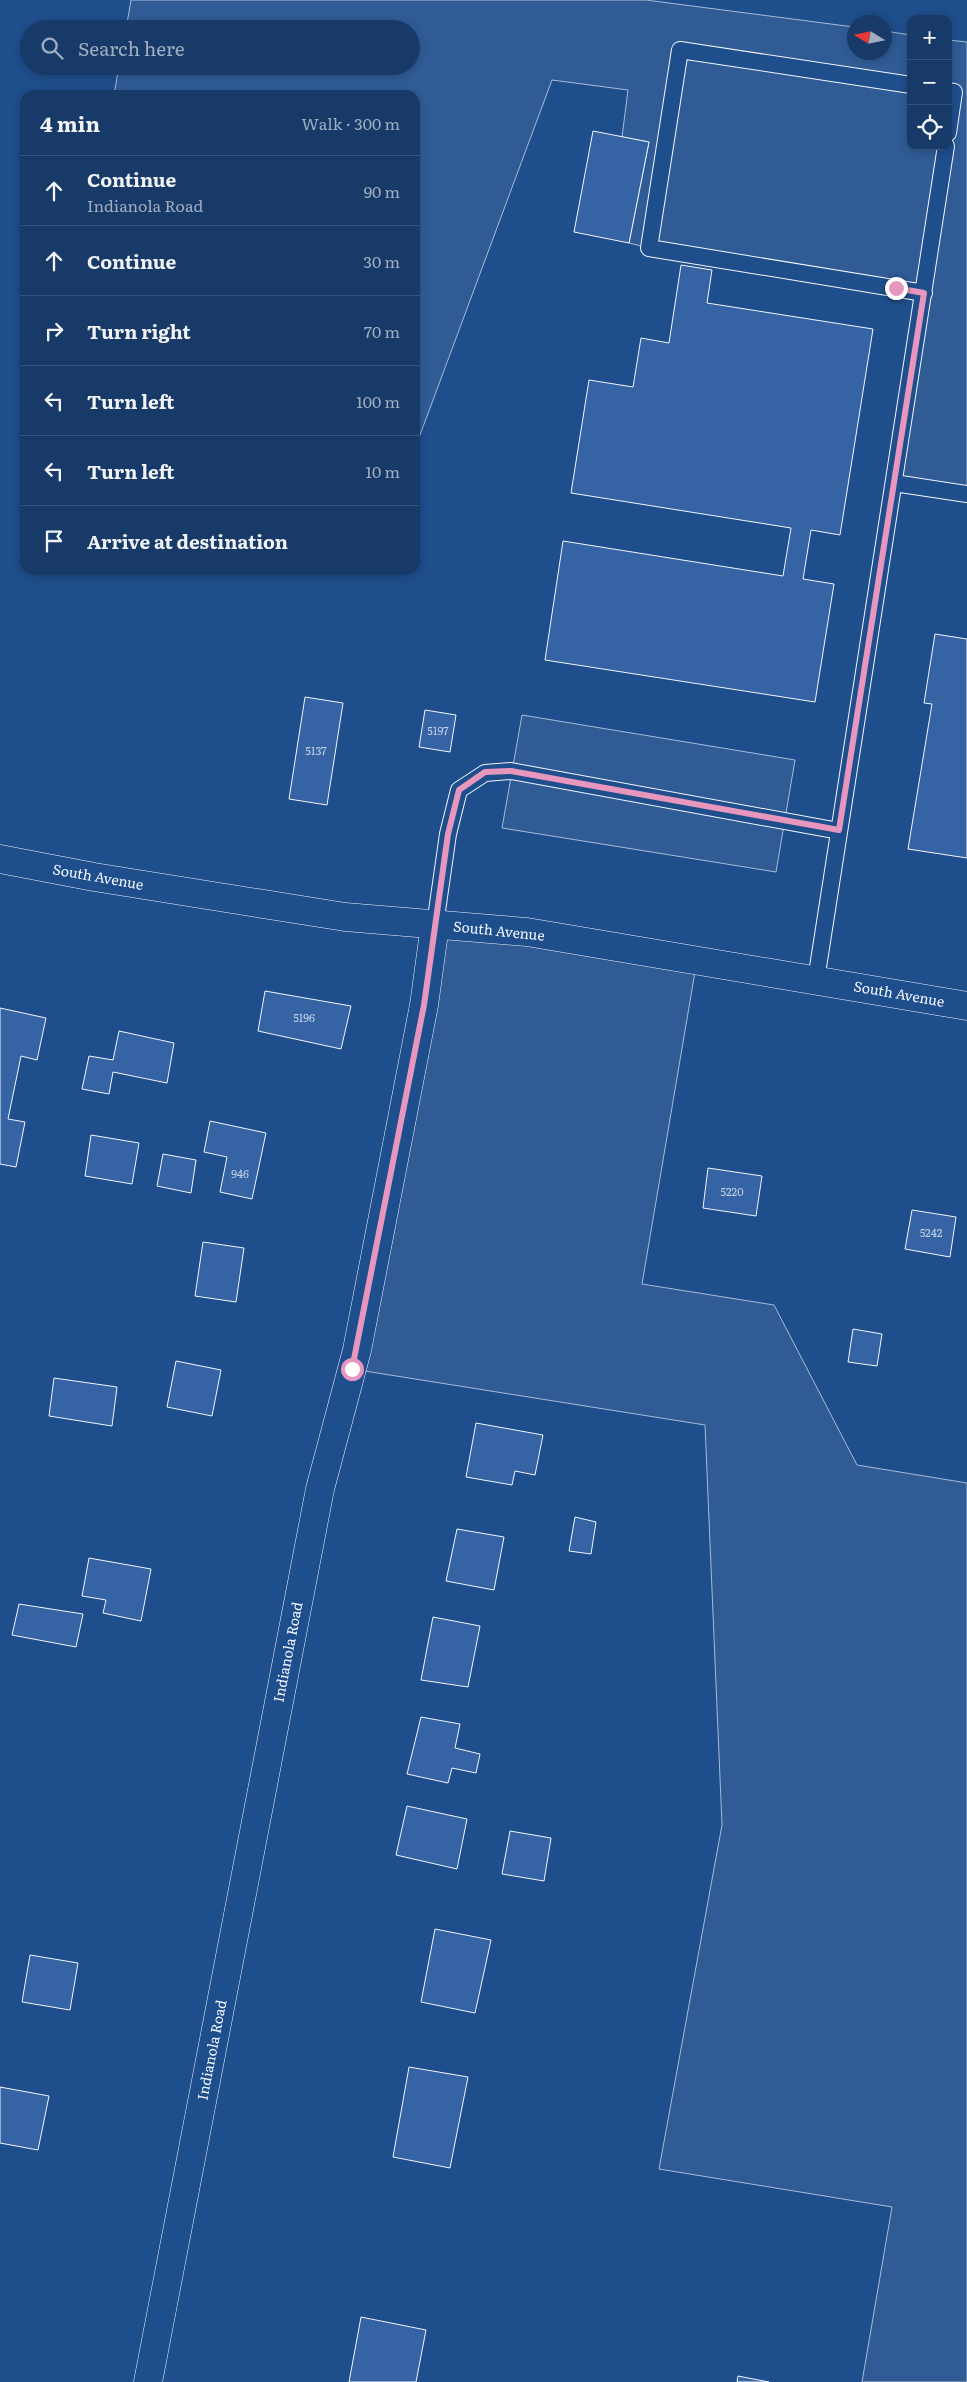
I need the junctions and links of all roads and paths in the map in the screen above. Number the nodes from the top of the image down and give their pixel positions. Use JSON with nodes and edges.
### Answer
{"nodes":[{"id":1,"x":907,"y":84,"type":"edge"},
{"id":2,"x":957,"y":92,"type":"edge"},
{"id":3,"x":952,"y":115,"type":"edge"},
{"id":4,"x":945,"y":150,"type":"edge"},
{"id":5,"x":924,"y":293,"type":"junction"},
{"id":6,"x":894,"y":483,"type":"junction"},
{"id":7,"x":967,"y":494,"type":"edge"},
{"id":8,"x":839,"y":830,"type":"junction"},
{"id":9,"x":0,"y":859,"type":"edge"},
{"id":10,"x":435,"y":925,"type":"junction"},
{"id":11,"x":816,"y":980,"type":"junction"},
{"id":12,"x":967,"y":1006,"type":"edge"},
{"id":13,"x":148,"y":2382,"type":"edge"}],
"edges":[{"from":1,"to":5,"type":"lane"},
{"from":2,"to":3,"type":"lane"},
{"from":4,"to":5,"type":"lane"},
{"from":5,"to":6,"type":"lane"},
{"from":6,"to":7,"type":"lane"},
{"from":6,"to":8,"type":"lane"},
{"from":8,"to":10,"type":"lane"},
{"from":8,"to":11,"type":"lane"},
{"from":9,"to":10,"type":"street","name":"South Avenue"},
{"from":10,"to":11,"type":"street","name":"South Avenue"},
{"from":10,"to":13,"type":"street","name":"Indianola Road"},
{"from":11,"to":12,"type":"street","name":"South Avenue"}]}
